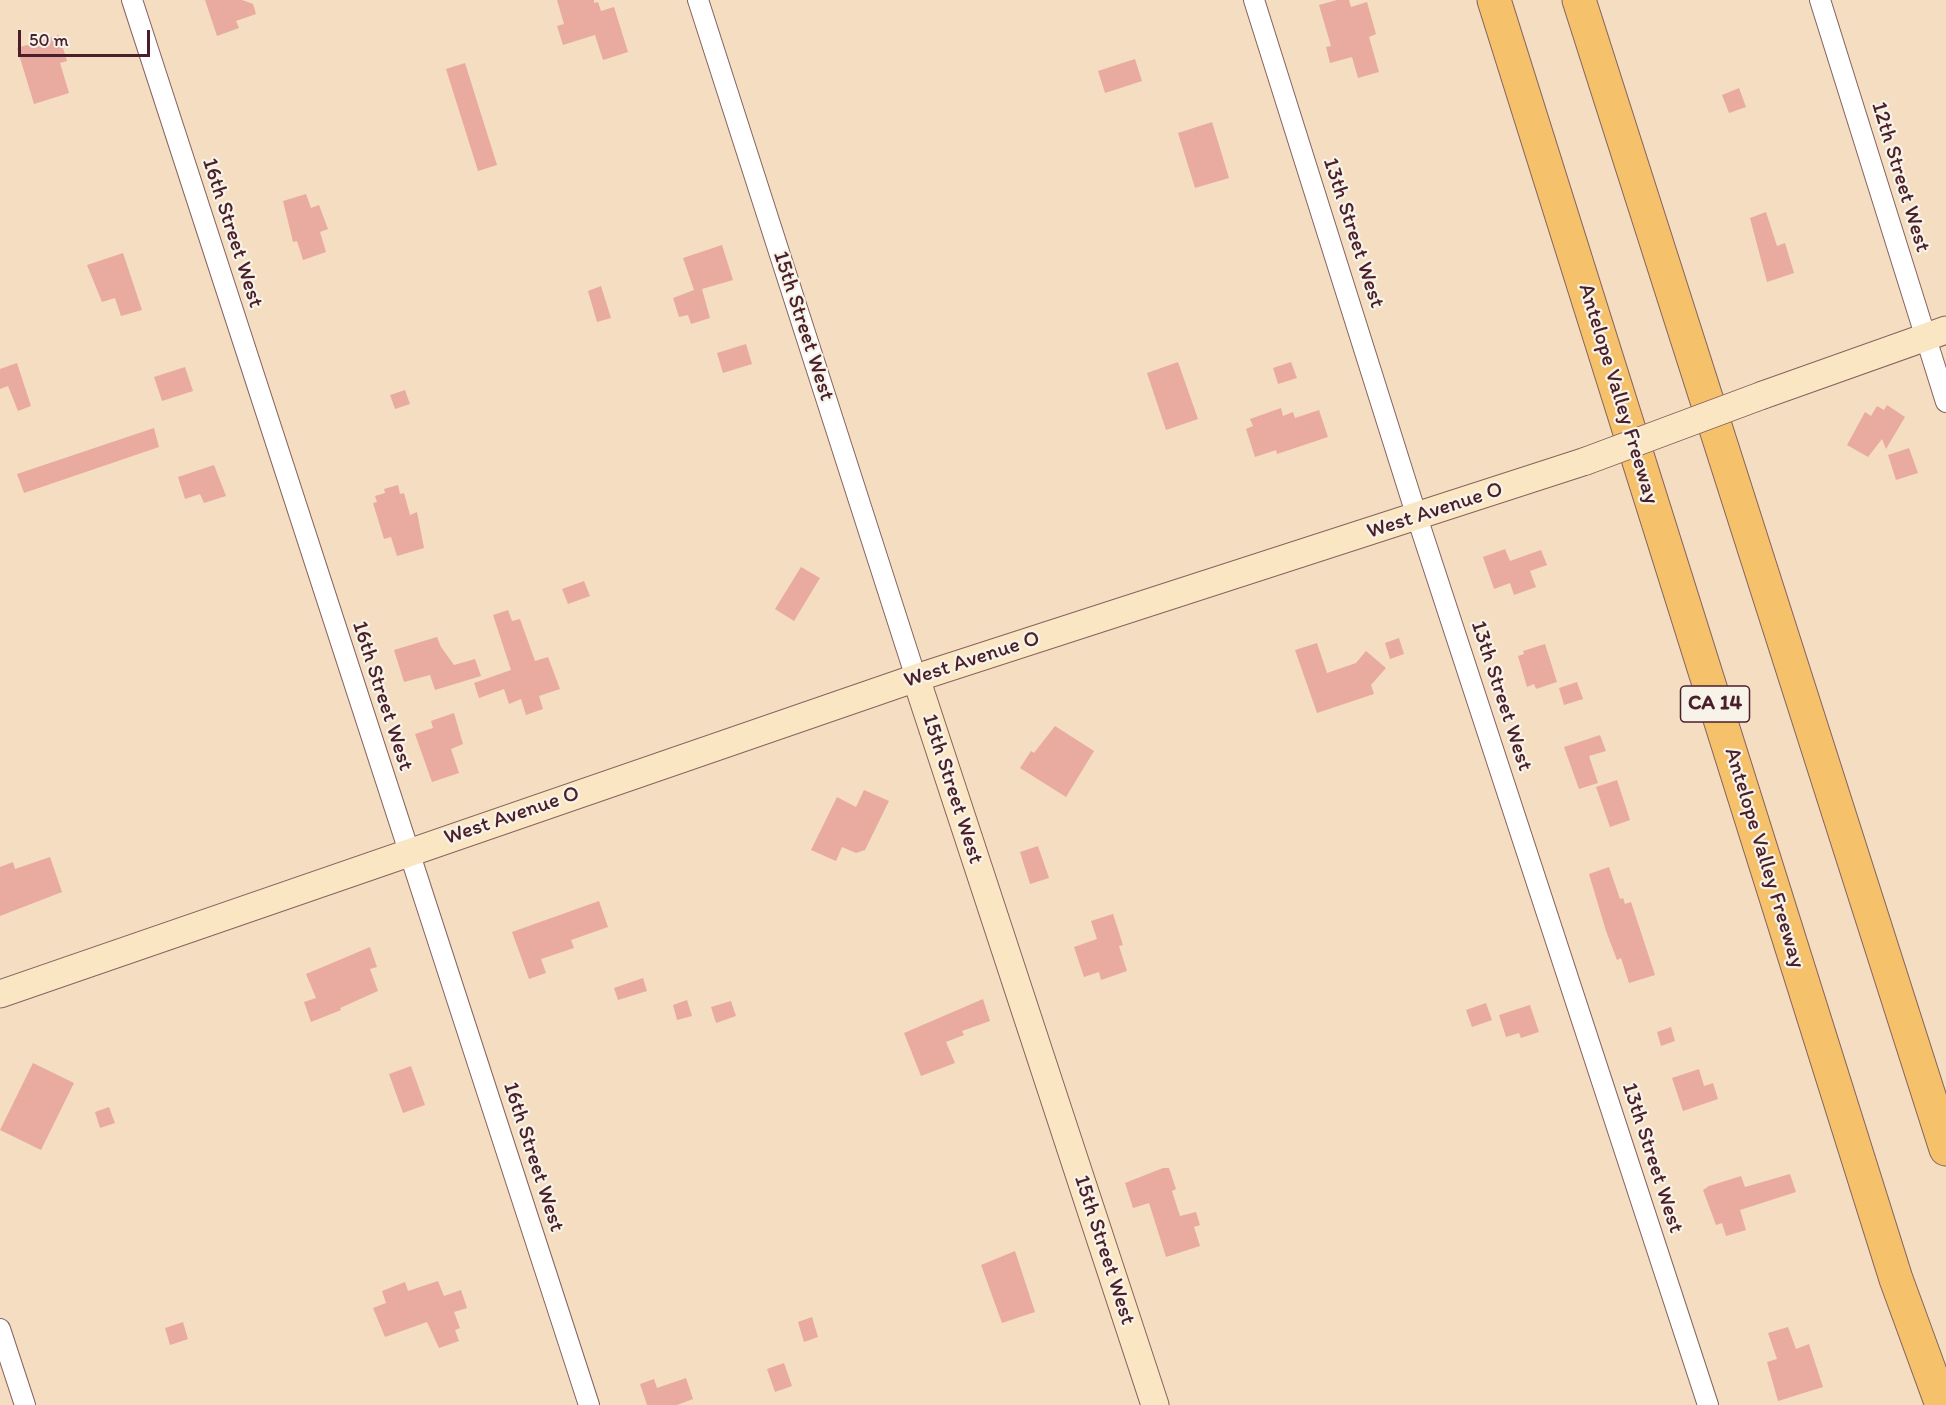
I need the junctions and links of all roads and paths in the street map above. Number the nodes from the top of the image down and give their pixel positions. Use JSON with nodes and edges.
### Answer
{"nodes":[{"id":1,"x":132,"y":0,"type":"edge"},
{"id":2,"x":698,"y":0,"type":"edge"},
{"id":3,"x":1254,"y":0,"type":"edge"},
{"id":4,"x":1494,"y":0,"type":"edge"},
{"id":5,"x":1580,"y":0,"type":"edge"},
{"id":6,"x":1820,"y":0,"type":"edge"},
{"id":7,"x":1936,"y":335,"type":"edge"},
{"id":8,"x":1946,"y":402,"type":"edge"},
{"id":9,"x":1417,"y":517,"type":"junction"},
{"id":10,"x":916,"y":678,"type":"junction"},
{"id":11,"x":407,"y":852,"type":"junction"},
{"id":12,"x":0,"y":994,"type":"edge"},
{"id":13,"x":1946,"y":1149,"type":"edge"},
{"id":14,"x":0,"y":1329,"type":"edge"},
{"id":15,"x":25,"y":1405,"type":"edge"},
{"id":16,"x":589,"y":1405,"type":"edge"},
{"id":17,"x":1155,"y":1405,"type":"edge"},
{"id":18,"x":1708,"y":1405,"type":"edge"},
{"id":19,"x":1942,"y":1405,"type":"edge"}],
"edges":[{"from":1,"to":11,"type":"street","name":"16th Street West"},
{"from":2,"to":10,"type":"street","name":"15th Street West"},
{"from":3,"to":9,"type":"street","name":"13th Street West"},
{"from":4,"to":19,"type":"highway","name":"Antelope Valley Freeway","number":"CA 14"},
{"from":5,"to":13,"type":"highway"},
{"from":6,"to":7,"type":"street","name":"12th Street West"},
{"from":7,"to":8,"type":"street","name":"12th Street West"},
{"from":7,"to":9,"type":"street","name":"West Avenue O","bridge":true},
{"from":9,"to":10,"type":"street","name":"West Avenue O"},
{"from":9,"to":18,"type":"street","name":"13th Street West"},
{"from":10,"to":11,"type":"street","name":"West Avenue O"},
{"from":10,"to":17,"type":"street","name":"15th Street West"},
{"from":11,"to":12,"type":"street","name":"West Avenue O"},
{"from":11,"to":16,"type":"street","name":"16th Street West"},
{"from":14,"to":15,"type":"street"}]}
